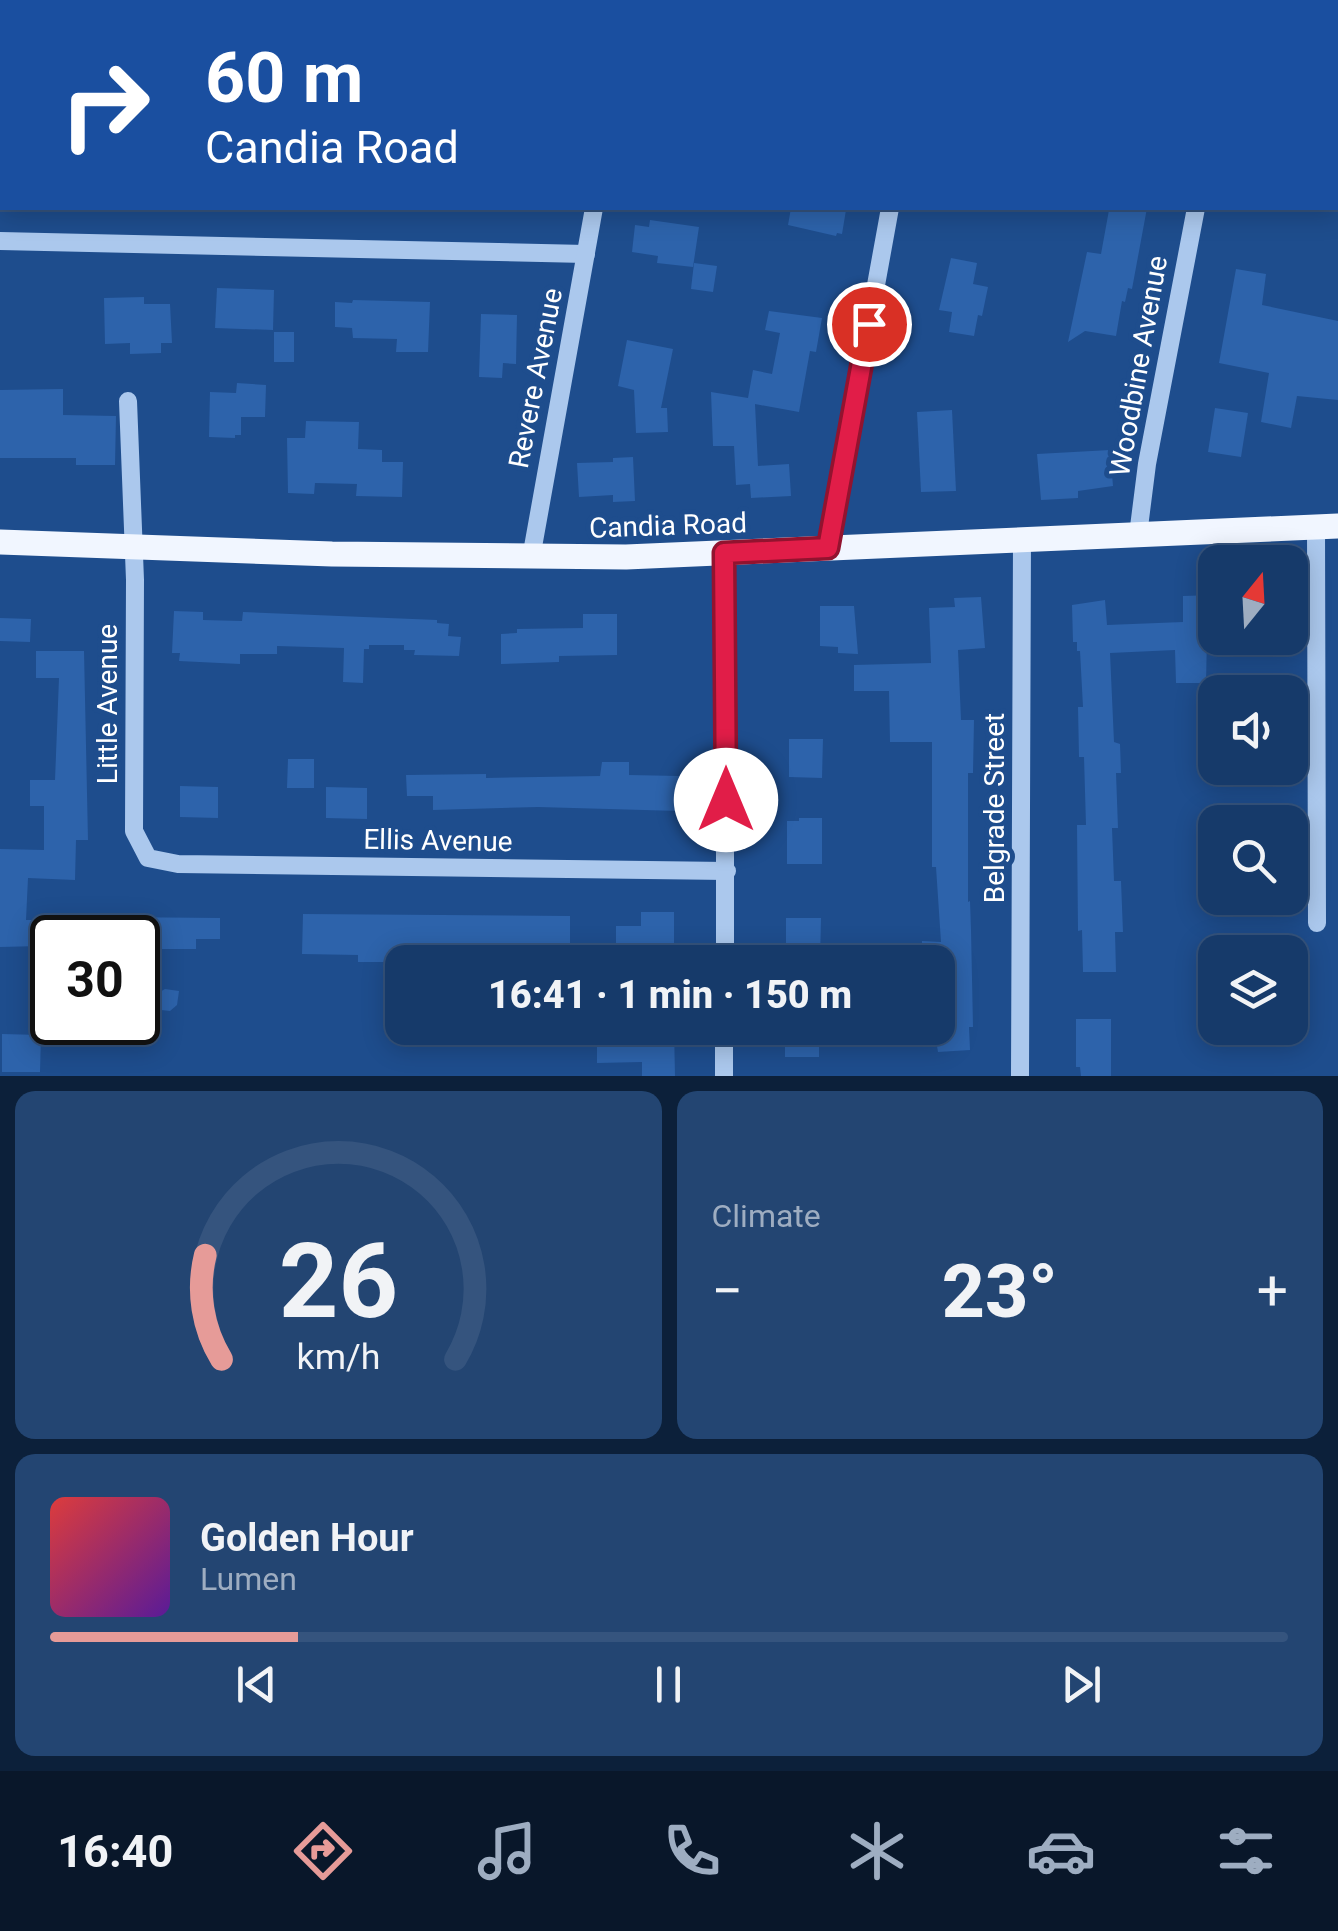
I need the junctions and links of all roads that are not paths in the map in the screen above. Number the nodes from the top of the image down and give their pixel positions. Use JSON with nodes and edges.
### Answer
{"nodes":[{"id":1,"x":594,"y":210,"type":"edge"},
{"id":2,"x":890,"y":210,"type":"edge"},
{"id":3,"x":1196,"y":210,"type":"edge"},
{"id":4,"x":0,"y":241,"type":"edge"},
{"id":5,"x":586,"y":254,"type":"junction"},
{"id":6,"x":128,"y":401,"type":"dead end"},
{"id":7,"x":1327,"y":527,"type":"edge"},
{"id":8,"x":1138,"y":535,"type":"junction"},
{"id":9,"x":1022,"y":540,"type":"junction"},
{"id":10,"x":0,"y":542,"type":"edge"},
{"id":11,"x":132,"y":546,"type":"junction"},
{"id":12,"x":828,"y":548,"type":"junction"},
{"id":13,"x":724,"y":553,"type":"junction"},
{"id":14,"x":532,"y":558,"type":"junction"},
{"id":15,"x":148,"y":858,"type":"joint"},
{"id":16,"x":727,"y":871,"type":"junction"},
{"id":17,"x":1317,"y":923,"type":"dead end"},
{"id":18,"x":725,"y":945,"type":"edge"},
{"id":19,"x":724,"y":1045,"type":"edge"},
{"id":20,"x":724,"y":1076,"type":"edge"},
{"id":21,"x":1020,"y":1076,"type":"edge"}],
"edges":[{"from":1,"to":5,"type":"street","name":"Revere Avenue"},
{"from":2,"to":12,"type":"street"},
{"from":3,"to":8,"type":"street","name":"Woodbine Avenue"},
{"from":4,"to":5,"type":"street"},
{"from":5,"to":14,"type":"street","name":"Revere Avenue"},
{"from":6,"to":11,"type":"street","name":"Little Avenue"},
{"from":7,"to":8,"type":"main road","name":"Candia Road"},
{"from":7,"to":17,"type":"street"},
{"from":8,"to":9,"type":"main road","name":"Candia Road"},
{"from":9,"to":12,"type":"main road","name":"Candia Road"},
{"from":9,"to":21,"type":"street","name":"Belgrade Street"},
{"from":10,"to":11,"type":"main road","name":"Candia Road"},
{"from":11,"to":14,"type":"main road","name":"Candia Road"},
{"from":11,"to":15,"type":"street","name":"Little Avenue"},
{"from":12,"to":13,"type":"main road","name":"Candia Road"},
{"from":13,"to":14,"type":"main road","name":"Candia Road"},
{"from":13,"to":16,"type":"street"},
{"from":15,"to":16,"type":"street","name":"Ellis Avenue"},
{"from":16,"to":18,"type":"street"},
{"from":19,"to":20,"type":"street"}]}
